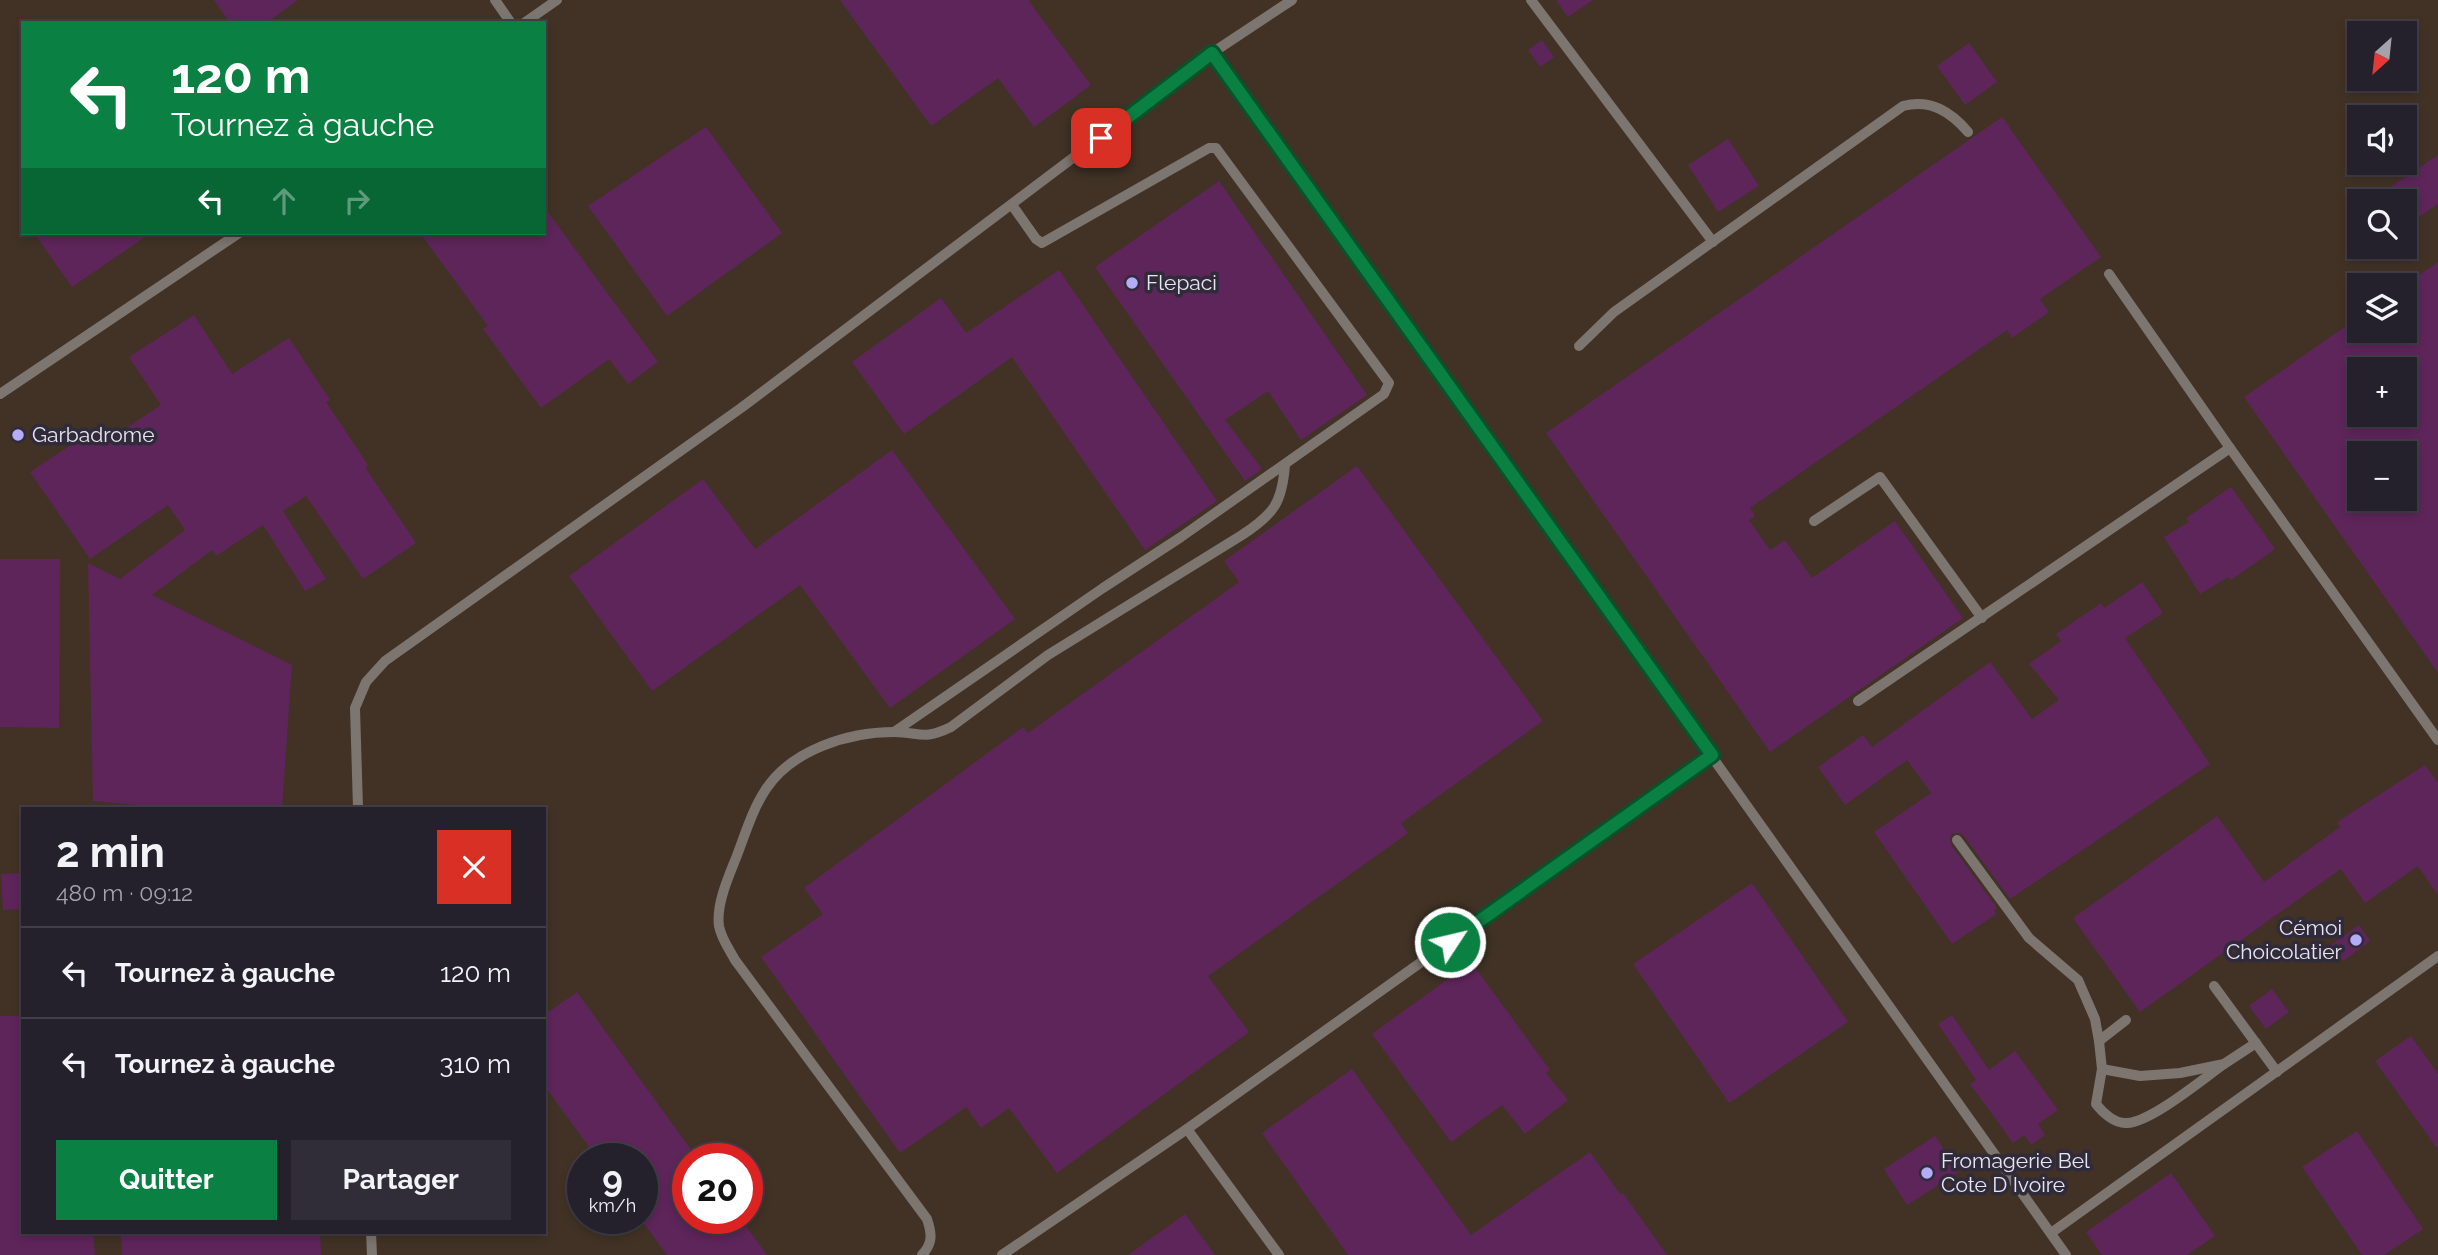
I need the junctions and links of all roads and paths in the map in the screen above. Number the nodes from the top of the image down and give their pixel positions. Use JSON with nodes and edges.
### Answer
{"nodes":[{"id":1,"x":495,"y":0,"type":"edge"},
{"id":2,"x":557,"y":0,"type":"edge"},
{"id":3,"x":1292,"y":0,"type":"edge"},
{"id":4,"x":1531,"y":0,"type":"edge"},
{"id":5,"x":510,"y":21,"type":"edge"},
{"id":6,"x":527,"y":21,"type":"edge"},
{"id":7,"x":1212,"y":53,"type":"junction"},
{"id":8,"x":1968,"y":132,"type":"dead end"},
{"id":9,"x":1012,"y":205,"type":"junction"},
{"id":10,"x":236,"y":235,"type":"edge"},
{"id":11,"x":1713,"y":242,"type":"junction"},
{"id":12,"x":2109,"y":274,"type":"dead end"},
{"id":13,"x":1579,"y":346,"type":"dead end"},
{"id":14,"x":0,"y":394,"type":"edge"},
{"id":15,"x":2230,"y":448,"type":"junction"},
{"id":16,"x":1285,"y":465,"type":"junction"},
{"id":17,"x":1814,"y":521,"type":"dead end"},
{"id":18,"x":1982,"y":618,"type":"junction"},
{"id":19,"x":1858,"y":701,"type":"dead end"},
{"id":20,"x":894,"y":732,"type":"junction"},
{"id":21,"x":2438,"y":740,"type":"edge"},
{"id":22,"x":1712,"y":755,"type":"junction"},
{"id":23,"x":358,"y":807,"type":"edge"},
{"id":24,"x":1957,"y":840,"type":"dead end"},
{"id":25,"x":2438,"y":956,"type":"edge"},
{"id":26,"x":2214,"y":986,"type":"dead end"},
{"id":27,"x":2126,"y":1020,"type":"dead end"},
{"id":28,"x":2099,"y":1041,"type":"junction"},
{"id":29,"x":2256,"y":1043,"type":"junction"},
{"id":30,"x":2224,"y":1064,"type":"junction"},
{"id":31,"x":2102,"y":1069,"type":"junction"},
{"id":32,"x":2277,"y":1072,"type":"junction"},
{"id":33,"x":1187,"y":1129,"type":"junction"},
{"id":34,"x":2052,"y":1233,"type":"junction"},
{"id":35,"x":371,"y":1234,"type":"edge"},
{"id":36,"x":372,"y":1255,"type":"edge"},
{"id":37,"x":922,"y":1255,"type":"edge"},
{"id":38,"x":1002,"y":1255,"type":"edge"},
{"id":39,"x":1279,"y":1255,"type":"edge"},
{"id":40,"x":2066,"y":1255,"type":"edge"}],
"edges":[{"from":1,"to":5,"type":"lane"},
{"from":2,"to":6,"type":"lane"},
{"from":3,"to":7,"type":"lane"},
{"from":4,"to":11,"type":"lane"},
{"from":7,"to":9,"type":"lane"},
{"from":7,"to":22,"type":"lane"},
{"from":8,"to":11,"type":"lane"},
{"from":9,"to":16,"type":"lane"},
{"from":9,"to":23,"type":"lane"},
{"from":10,"to":14,"type":"lane"},
{"from":11,"to":13,"type":"lane"},
{"from":12,"to":15,"type":"lane"},
{"from":15,"to":18,"type":"lane"},
{"from":15,"to":21,"type":"lane"},
{"from":16,"to":20,"type":"lane"},
{"from":16,"to":20,"type":"lane"},
{"from":17,"to":18,"type":"lane"},
{"from":18,"to":19,"type":"lane"},
{"from":20,"to":37,"type":"lane"},
{"from":22,"to":33,"type":"lane"},
{"from":22,"to":34,"type":"lane"},
{"from":24,"to":28,"type":"lane"},
{"from":25,"to":32,"type":"lane"},
{"from":26,"to":29,"type":"lane"},
{"from":27,"to":28,"type":"lane"},
{"from":28,"to":31,"type":"lane"},
{"from":29,"to":30,"type":"lane"},
{"from":29,"to":32,"type":"lane"},
{"from":30,"to":31,"type":"lane"},
{"from":30,"to":31,"type":"lane"},
{"from":32,"to":34,"type":"lane"},
{"from":33,"to":38,"type":"lane"},
{"from":33,"to":39,"type":"lane"},
{"from":34,"to":40,"type":"lane"},
{"from":35,"to":36,"type":"lane"}]}
